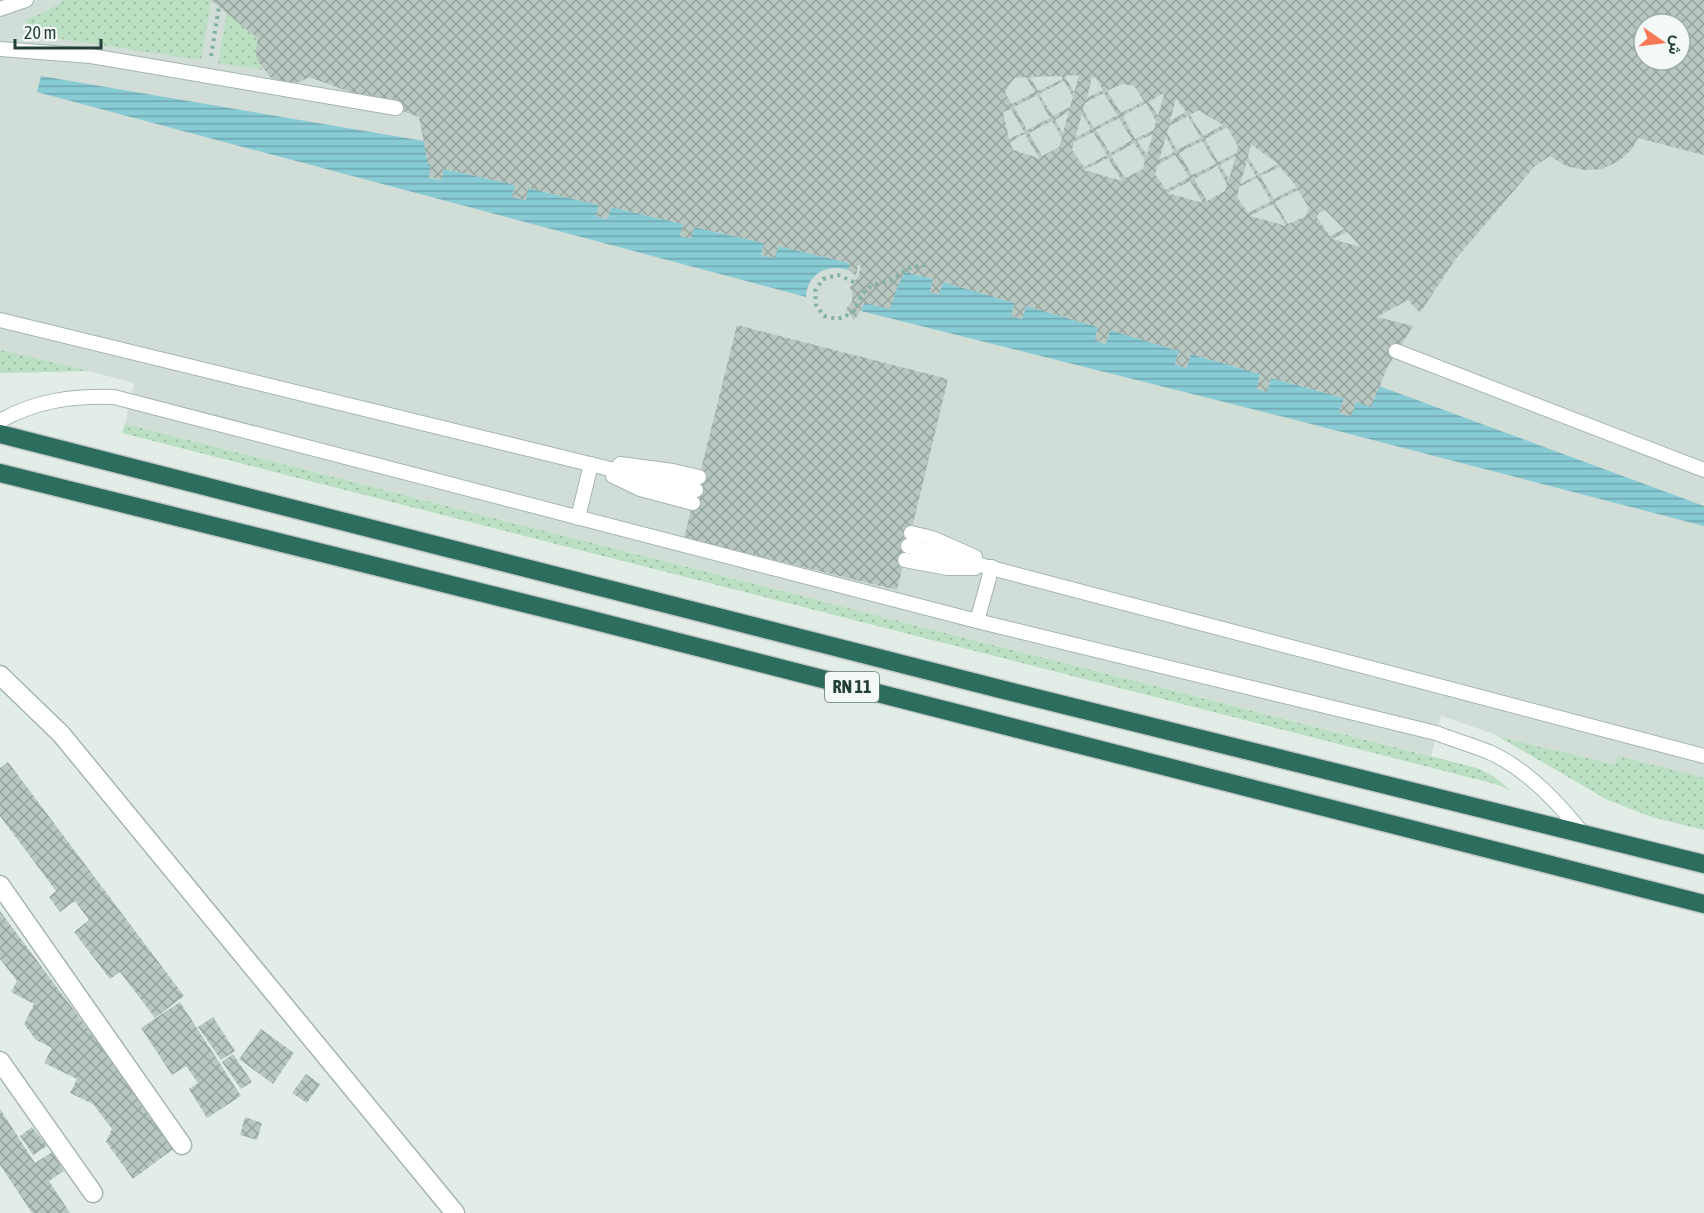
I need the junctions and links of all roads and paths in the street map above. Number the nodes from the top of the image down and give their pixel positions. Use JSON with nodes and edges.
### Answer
{"nodes":[{"id":1,"x":27,"y":0,"type":"edge"},
{"id":2,"x":219,"y":7,"type":"dead end"},
{"id":3,"x":0,"y":9,"type":"edge"},
{"id":4,"x":0,"y":49,"type":"edge"},
{"id":5,"x":208,"y":75,"type":"junction"},
{"id":6,"x":396,"y":108,"type":"dead end"},
{"id":7,"x":915,"y":261,"type":"dead end"},
{"id":8,"x":925,"y":265,"type":"dead end"},
{"id":9,"x":915,"y":267,"type":"junction"},
{"id":10,"x":854,"y":282,"type":"dead end"},
{"id":11,"x":0,"y":320,"type":"edge"},
{"id":12,"x":1396,"y":351,"type":"dead end"},
{"id":13,"x":0,"y":421,"type":"edge"},
{"id":14,"x":0,"y":434,"type":"edge"},
{"id":15,"x":591,"y":464,"type":"junction"},
{"id":16,"x":1704,"y":470,"type":"edge"},
{"id":17,"x":0,"y":473,"type":"edge"},
{"id":18,"x":578,"y":518,"type":"junction"},
{"id":19,"x":910,"y":539,"type":"dead end"},
{"id":20,"x":904,"y":560,"type":"dead end"},
{"id":21,"x":992,"y":567,"type":"junction"},
{"id":22,"x":977,"y":621,"type":"junction"},
{"id":23,"x":0,"y":675,"type":"edge"},
{"id":24,"x":1704,"y":756,"type":"edge"},
{"id":25,"x":1583,"y":834,"type":"junction"},
{"id":26,"x":1704,"y":864,"type":"edge"},
{"id":27,"x":0,"y":885,"type":"edge"},
{"id":28,"x":1704,"y":904,"type":"edge"},
{"id":29,"x":0,"y":1061,"type":"edge"},
{"id":30,"x":182,"y":1145,"type":"dead end"},
{"id":31,"x":93,"y":1193,"type":"dead end"},
{"id":32,"x":455,"y":1213,"type":"edge"}],
"edges":[{"from":1,"to":3,"type":"lane"},
{"from":2,"to":5,"type":"path"},
{"from":4,"to":5,"type":"lane"},
{"from":5,"to":6,"type":"lane"},
{"from":7,"to":9,"type":"path"},
{"from":8,"to":9,"type":"path"},
{"from":9,"to":10,"type":"path"},
{"from":11,"to":15,"type":"lane"},
{"from":12,"to":16,"type":"lane"},
{"from":13,"to":18,"type":"lane"},
{"from":14,"to":25,"type":"highway","number":"RN 11"},
{"from":15,"to":15,"type":"lane"},
{"from":15,"to":18,"type":"lane"},
{"from":17,"to":28,"type":"highway","number":"RN 11"},
{"from":18,"to":22,"type":"lane"},
{"from":19,"to":21,"type":"lane"},
{"from":20,"to":21,"type":"lane"},
{"from":21,"to":22,"type":"lane"},
{"from":21,"to":24,"type":"lane"},
{"from":22,"to":25,"type":"lane"},
{"from":23,"to":32,"type":"street"},
{"from":25,"to":26,"type":"highway","number":"RN 11"},
{"from":27,"to":30,"type":"street"},
{"from":29,"to":31,"type":"street"}]}
